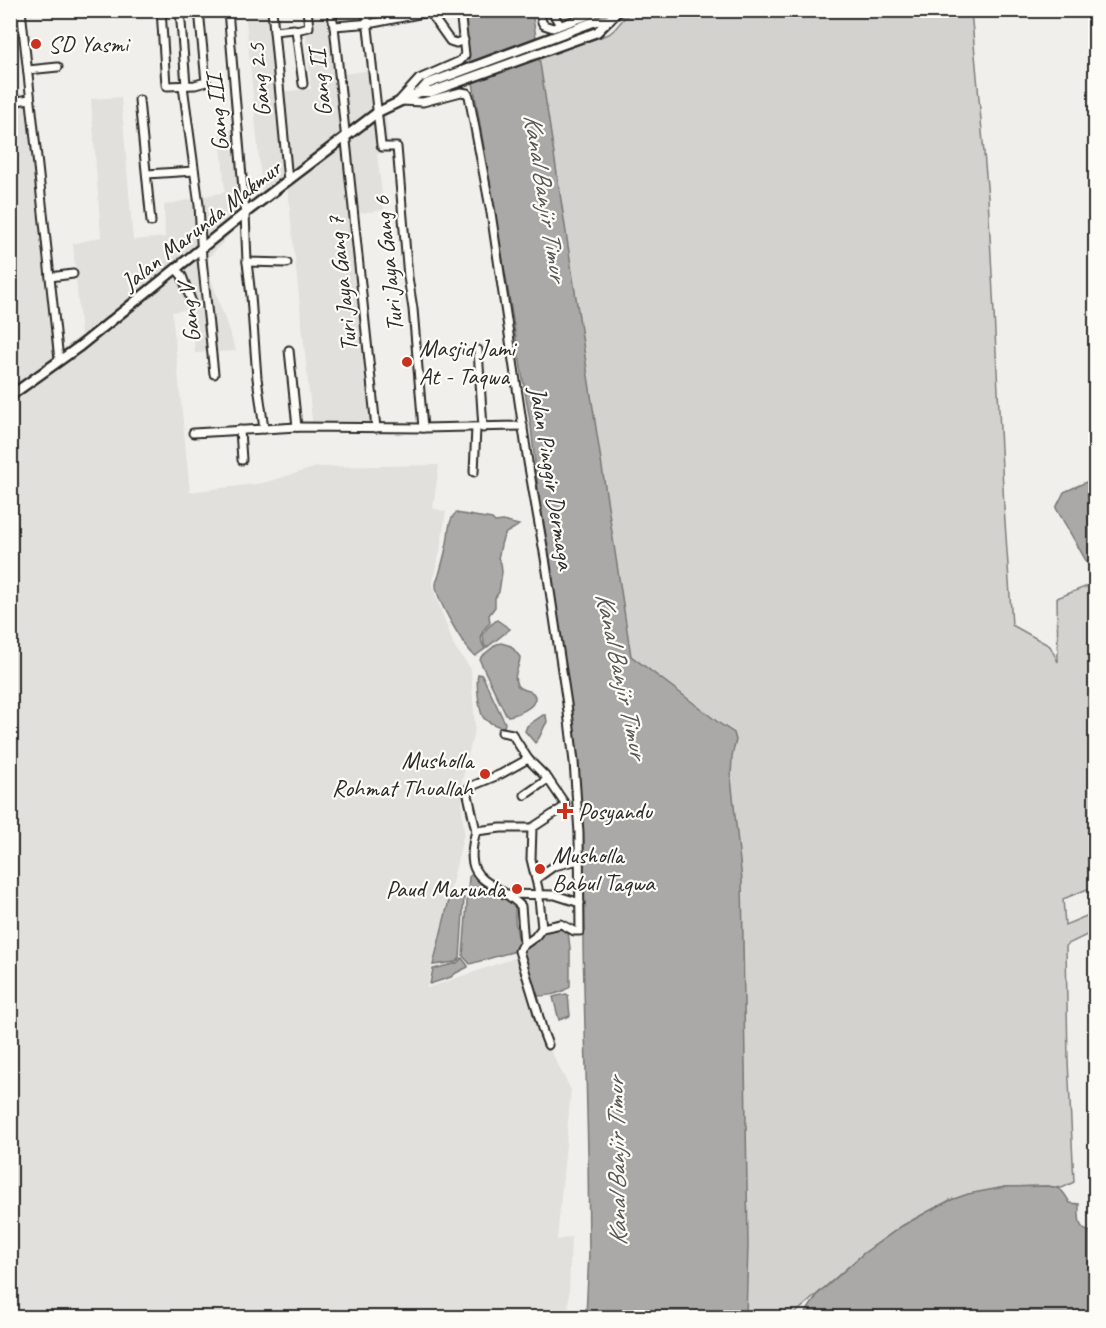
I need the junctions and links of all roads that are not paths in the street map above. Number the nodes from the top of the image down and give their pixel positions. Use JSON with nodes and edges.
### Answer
{"nodes":[{"id":1,"x":21,"y":10,"type":"edge"},
{"id":2,"x":161,"y":10,"type":"edge"},
{"id":3,"x":180,"y":10,"type":"edge"},
{"id":4,"x":199,"y":10,"type":"edge"},
{"id":5,"x":228,"y":10,"type":"edge"},
{"id":6,"x":272,"y":10,"type":"edge"},
{"id":7,"x":307,"y":10,"type":"edge"},
{"id":8,"x":331,"y":10,"type":"edge"},
{"id":9,"x":366,"y":10,"type":"edge"},
{"id":10,"x":460,"y":10,"type":"edge"},
{"id":11,"x":539,"y":10,"type":"edge"},
{"id":12,"x":553,"y":10,"type":"edge"},
{"id":13,"x":429,"y":11,"type":"edge"},
{"id":14,"x":619,"y":11,"type":"edge"},
{"id":15,"x":609,"y":20,"type":"junction"},
{"id":16,"x":368,"y":24,"type":"junction"},
{"id":17,"x":561,"y":25,"type":"junction"},
{"id":18,"x":334,"y":26,"type":"junction"},
{"id":19,"x":297,"y":30,"type":"junction"},
{"id":20,"x":274,"y":31,"type":"junction"},
{"id":21,"x":464,"y":40,"type":"junction"},
{"id":22,"x":58,"y":67,"type":"dead end"},
{"id":23,"x":28,"y":70,"type":"junction"},
{"id":24,"x":303,"y":84,"type":"dead end"},
{"id":25,"x":185,"y":85,"type":"junction"},
{"id":26,"x":420,"y":92,"type":"junction"},
{"id":27,"x":30,"y":99,"type":"junction"},
{"id":28,"x":139,"y":100,"type":"dead end"},
{"id":29,"x":399,"y":101,"type":"junction"},
{"id":30,"x":10,"y":102,"type":"edge"},
{"id":31,"x":378,"y":112,"type":"junction"},
{"id":32,"x":346,"y":136,"type":"junction"},
{"id":33,"x":194,"y":171,"type":"junction"},
{"id":34,"x":147,"y":174,"type":"junction"},
{"id":35,"x":288,"y":181,"type":"junction"},
{"id":36,"x":246,"y":213,"type":"junction"},
{"id":37,"x":151,"y":222,"type":"dead end"},
{"id":38,"x":201,"y":248,"type":"junction"},
{"id":39,"x":248,"y":262,"type":"junction"},
{"id":40,"x":288,"y":263,"type":"dead end"},
{"id":41,"x":176,"y":269,"type":"junction"},
{"id":42,"x":74,"y":274,"type":"dead end"},
{"id":43,"x":50,"y":277,"type":"junction"},
{"id":44,"x":191,"y":300,"type":"dead end"},
{"id":45,"x":289,"y":350,"type":"dead end"},
{"id":46,"x":478,"y":350,"type":"dead end"},
{"id":47,"x":59,"y":360,"type":"junction"},
{"id":48,"x":214,"y":374,"type":"dead end"},
{"id":49,"x":10,"y":396,"type":"edge"},
{"id":50,"x":523,"y":426,"type":"junction"},
{"id":51,"x":297,"y":427,"type":"junction"},
{"id":52,"x":376,"y":428,"type":"junction"},
{"id":53,"x":423,"y":428,"type":"junction"},
{"id":54,"x":479,"y":428,"type":"junction"},
{"id":55,"x":264,"y":429,"type":"junction"},
{"id":56,"x":240,"y":430,"type":"junction"},
{"id":57,"x":193,"y":433,"type":"dead end"},
{"id":58,"x":242,"y":460,"type":"dead end"},
{"id":59,"x":474,"y":472,"type":"dead end"},
{"id":60,"x":501,"y":732,"type":"dead end"},
{"id":61,"x":528,"y":759,"type":"junction"},
{"id":62,"x":549,"y":779,"type":"junction"},
{"id":63,"x":576,"y":794,"type":"junction"},
{"id":64,"x":525,"y":795,"type":"dead end"},
{"id":65,"x":561,"y":797,"type":"junction"},
{"id":66,"x":532,"y":828,"type":"junction"},
{"id":67,"x":476,"y":831,"type":"junction"},
{"id":68,"x":579,"y":860,"type":"junction"},
{"id":69,"x":536,"y":879,"type":"junction"},
{"id":70,"x":538,"y":893,"type":"junction"},
{"id":71,"x":504,"y":894,"type":"junction"},
{"id":72,"x":579,"y":903,"type":"junction"},
{"id":73,"x":542,"y":928,"type":"junction"},
{"id":74,"x":524,"y":944,"type":"junction"},
{"id":75,"x":548,"y":1045,"type":"dead end"}],
"edges":[{"from":1,"to":23,"type":"street"},
{"from":2,"to":25,"type":"street"},
{"from":3,"to":25,"type":"street","name":"Gang V"},
{"from":4,"to":25,"type":"street"},
{"from":5,"to":36,"type":"street","name":"Gang III"},
{"from":6,"to":20,"type":"street","name":"Gang 2.5"},
{"from":7,"to":19,"type":"street"},
{"from":8,"to":18,"type":"street","name":"Gang II"},
{"from":9,"to":16,"type":"street"},
{"from":10,"to":21,"type":"street"},
{"from":11,"to":17,"type":"street"},
{"from":12,"to":17,"type":"street"},
{"from":13,"to":16,"type":"street"},
{"from":13,"to":21,"type":"street"},
{"from":14,"to":15,"type":"main road","name":"Jalan Marunda Makmur"},
{"from":14,"to":17,"type":"street"},
{"from":15,"to":26,"type":"main road","name":"Jalan Marunda Makmur"},
{"from":15,"to":26,"type":"main road","name":"Jalan Marunda Makmur"},
{"from":16,"to":18,"type":"street"},
{"from":16,"to":31,"type":"street"},
{"from":18,"to":32,"type":"street","name":"Gang II"},
{"from":19,"to":20,"type":"street"},
{"from":19,"to":24,"type":"street"},
{"from":20,"to":35,"type":"street","name":"Gang 2.5"},
{"from":21,"to":29,"type":"street"},
{"from":22,"to":23,"type":"street"},
{"from":23,"to":27,"type":"street"},
{"from":25,"to":33,"type":"street","name":"Gang V"},
{"from":26,"to":29,"type":"main road","name":"Jalan Marunda Makmur"},
{"from":27,"to":30,"type":"street"},
{"from":27,"to":43,"type":"street"},
{"from":28,"to":34,"type":"street"},
{"from":29,"to":31,"type":"main road","name":"Jalan Marunda Makmur"},
{"from":29,"to":50,"type":"street","name":"Jalan Pinggir Dermaga"},
{"from":31,"to":32,"type":"main road","name":"Jalan Marunda Makmur"},
{"from":31,"to":53,"type":"street","name":"Turi Jaya Gang 6"},
{"from":32,"to":35,"type":"main road","name":"Jalan Marunda Makmur"},
{"from":32,"to":52,"type":"street","name":"Turi Jaya Gang 7"},
{"from":33,"to":34,"type":"street"},
{"from":33,"to":38,"type":"street","name":"Gang V"},
{"from":34,"to":37,"type":"street"},
{"from":35,"to":36,"type":"main road","name":"Jalan Marunda Makmur"},
{"from":36,"to":38,"type":"main road","name":"Jalan Marunda Makmur"},
{"from":36,"to":39,"type":"street","name":"Gang III"},
{"from":38,"to":41,"type":"main road","name":"Jalan Marunda Makmur"},
{"from":38,"to":48,"type":"street","name":"Gang V"},
{"from":39,"to":40,"type":"street"},
{"from":39,"to":55,"type":"street","name":"Gang III"},
{"from":41,"to":44,"type":"street"},
{"from":41,"to":47,"type":"main road","name":"Jalan Marunda Makmur"},
{"from":42,"to":43,"type":"street"},
{"from":43,"to":47,"type":"street"},
{"from":45,"to":51,"type":"street"},
{"from":46,"to":54,"type":"street"},
{"from":47,"to":49,"type":"main road","name":"Jalan Marunda Makmur"},
{"from":50,"to":54,"type":"street"},
{"from":50,"to":63,"type":"street","name":"Jalan Pinggir Dermaga"},
{"from":51,"to":52,"type":"street"},
{"from":51,"to":55,"type":"street"},
{"from":52,"to":53,"type":"street"},
{"from":53,"to":54,"type":"street"},
{"from":54,"to":59,"type":"street"},
{"from":55,"to":56,"type":"street"},
{"from":56,"to":57,"type":"street"},
{"from":56,"to":58,"type":"street"},
{"from":60,"to":61,"type":"street"},
{"from":61,"to":62,"type":"street"},
{"from":61,"to":67,"type":"street"},
{"from":62,"to":64,"type":"street"},
{"from":62,"to":65,"type":"street"},
{"from":63,"to":65,"type":"street"},
{"from":63,"to":68,"type":"street","name":"Jalan Pinggir Dermaga"},
{"from":65,"to":66,"type":"street"},
{"from":66,"to":67,"type":"street"},
{"from":66,"to":69,"type":"street"},
{"from":67,"to":71,"type":"street"},
{"from":68,"to":69,"type":"street"},
{"from":68,"to":72,"type":"street","name":"Jalan Pinggir Dermaga"},
{"from":69,"to":70,"type":"street"},
{"from":70,"to":71,"type":"street"},
{"from":70,"to":72,"type":"street"},
{"from":70,"to":73,"type":"street"},
{"from":71,"to":74,"type":"street"},
{"from":72,"to":73,"type":"street","name":"Jalan Pinggir Dermaga"},
{"from":73,"to":74,"type":"street"},
{"from":74,"to":75,"type":"street"}]}
